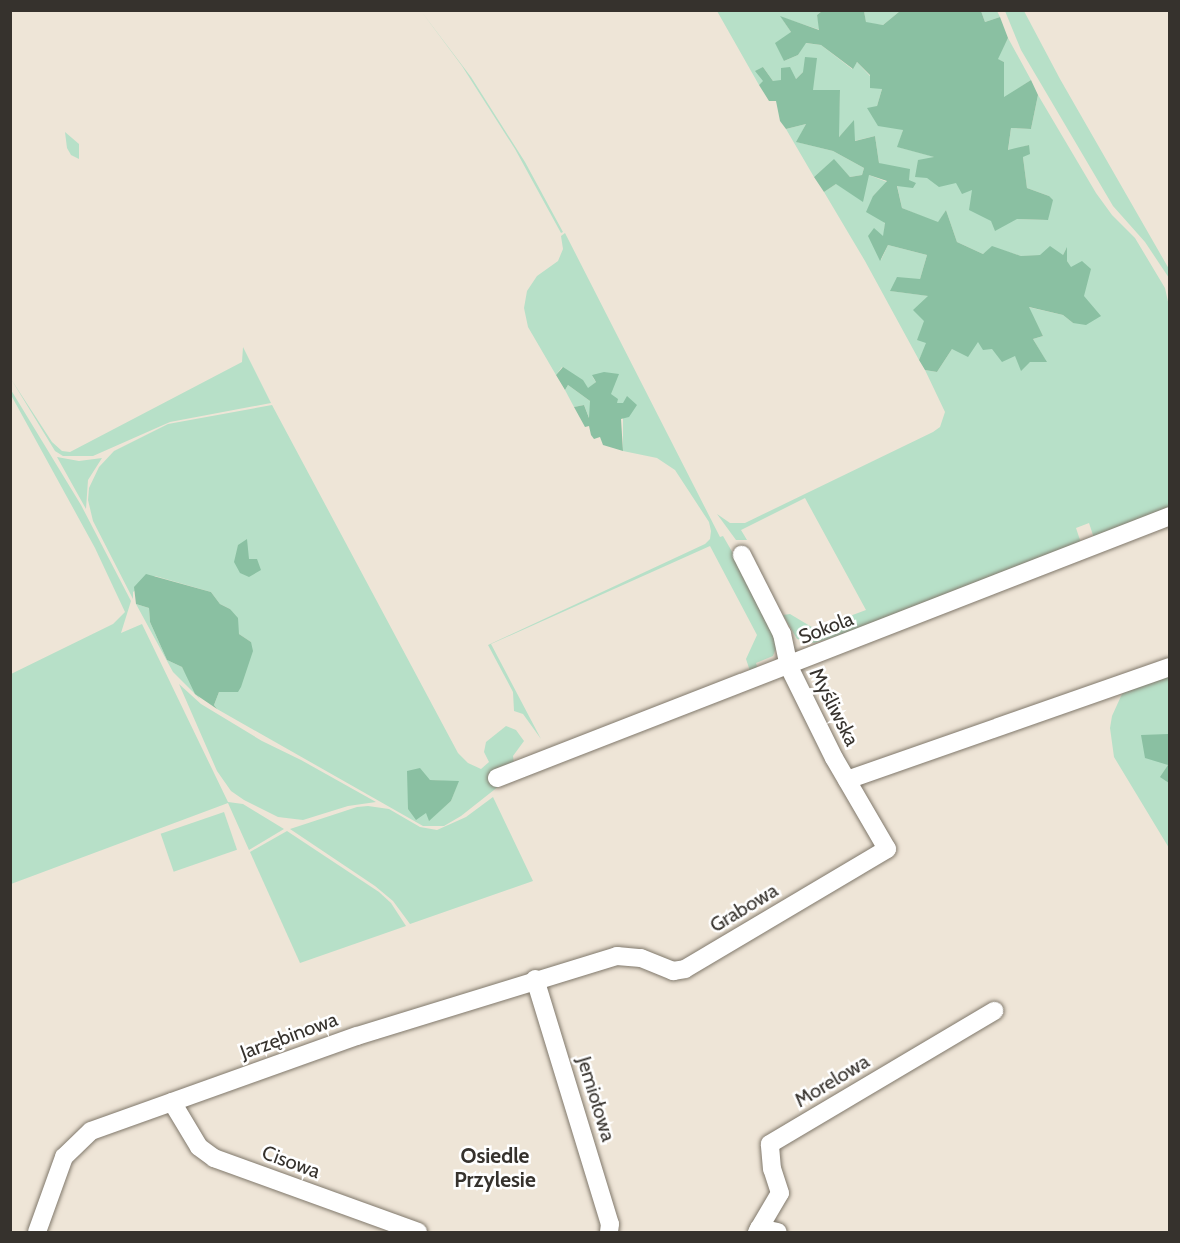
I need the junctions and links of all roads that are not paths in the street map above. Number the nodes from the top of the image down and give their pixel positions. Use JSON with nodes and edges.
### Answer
{"nodes":[{"id":1,"x":1170,"y":516,"type":"edge"},
{"id":2,"x":742,"y":555,"type":"dead end"},
{"id":3,"x":789,"y":667,"type":"junction"},
{"id":4,"x":1170,"y":667,"type":"edge"},
{"id":5,"x":497,"y":778,"type":"dead end"},
{"id":6,"x":847,"y":780,"type":"junction"},
{"id":7,"x":887,"y":849,"type":"joint"},
{"id":8,"x":617,"y":956,"type":"joint"},
{"id":9,"x":535,"y":979,"type":"junction"},
{"id":10,"x":994,"y":1011,"type":"dead end"},
{"id":11,"x":172,"y":1102,"type":"junction"},
{"id":12,"x":758,"y":1230,"type":"edge"},
{"id":13,"x":37,"y":1233,"type":"edge"},
{"id":14,"x":418,"y":1233,"type":"edge"},
{"id":15,"x":609,"y":1233,"type":"edge"},
{"id":16,"x":778,"y":1233,"type":"edge"}],
"edges":[{"from":1,"to":3,"type":"street","name":"Sokola"},
{"from":2,"to":3,"type":"street","name":"Myśliwska"},
{"from":3,"to":5,"type":"street","name":"Sokola"},
{"from":3,"to":6,"type":"street","name":"Myśliwska"},
{"from":4,"to":6,"type":"street"},
{"from":6,"to":7,"type":"street","name":"Myśliwska"},
{"from":7,"to":8,"type":"street","name":"Grabowa"},
{"from":8,"to":9,"type":"street","name":"Jarzębinowa"},
{"from":9,"to":11,"type":"street","name":"Jarzębinowa"},
{"from":9,"to":15,"type":"street","name":"Jemiołowa"},
{"from":10,"to":12,"type":"street","name":"Morelowa"},
{"from":11,"to":13,"type":"street","name":"Jarzębinowa"},
{"from":11,"to":14,"type":"street","name":"Cisowa"},
{"from":12,"to":16,"type":"street"}]}
